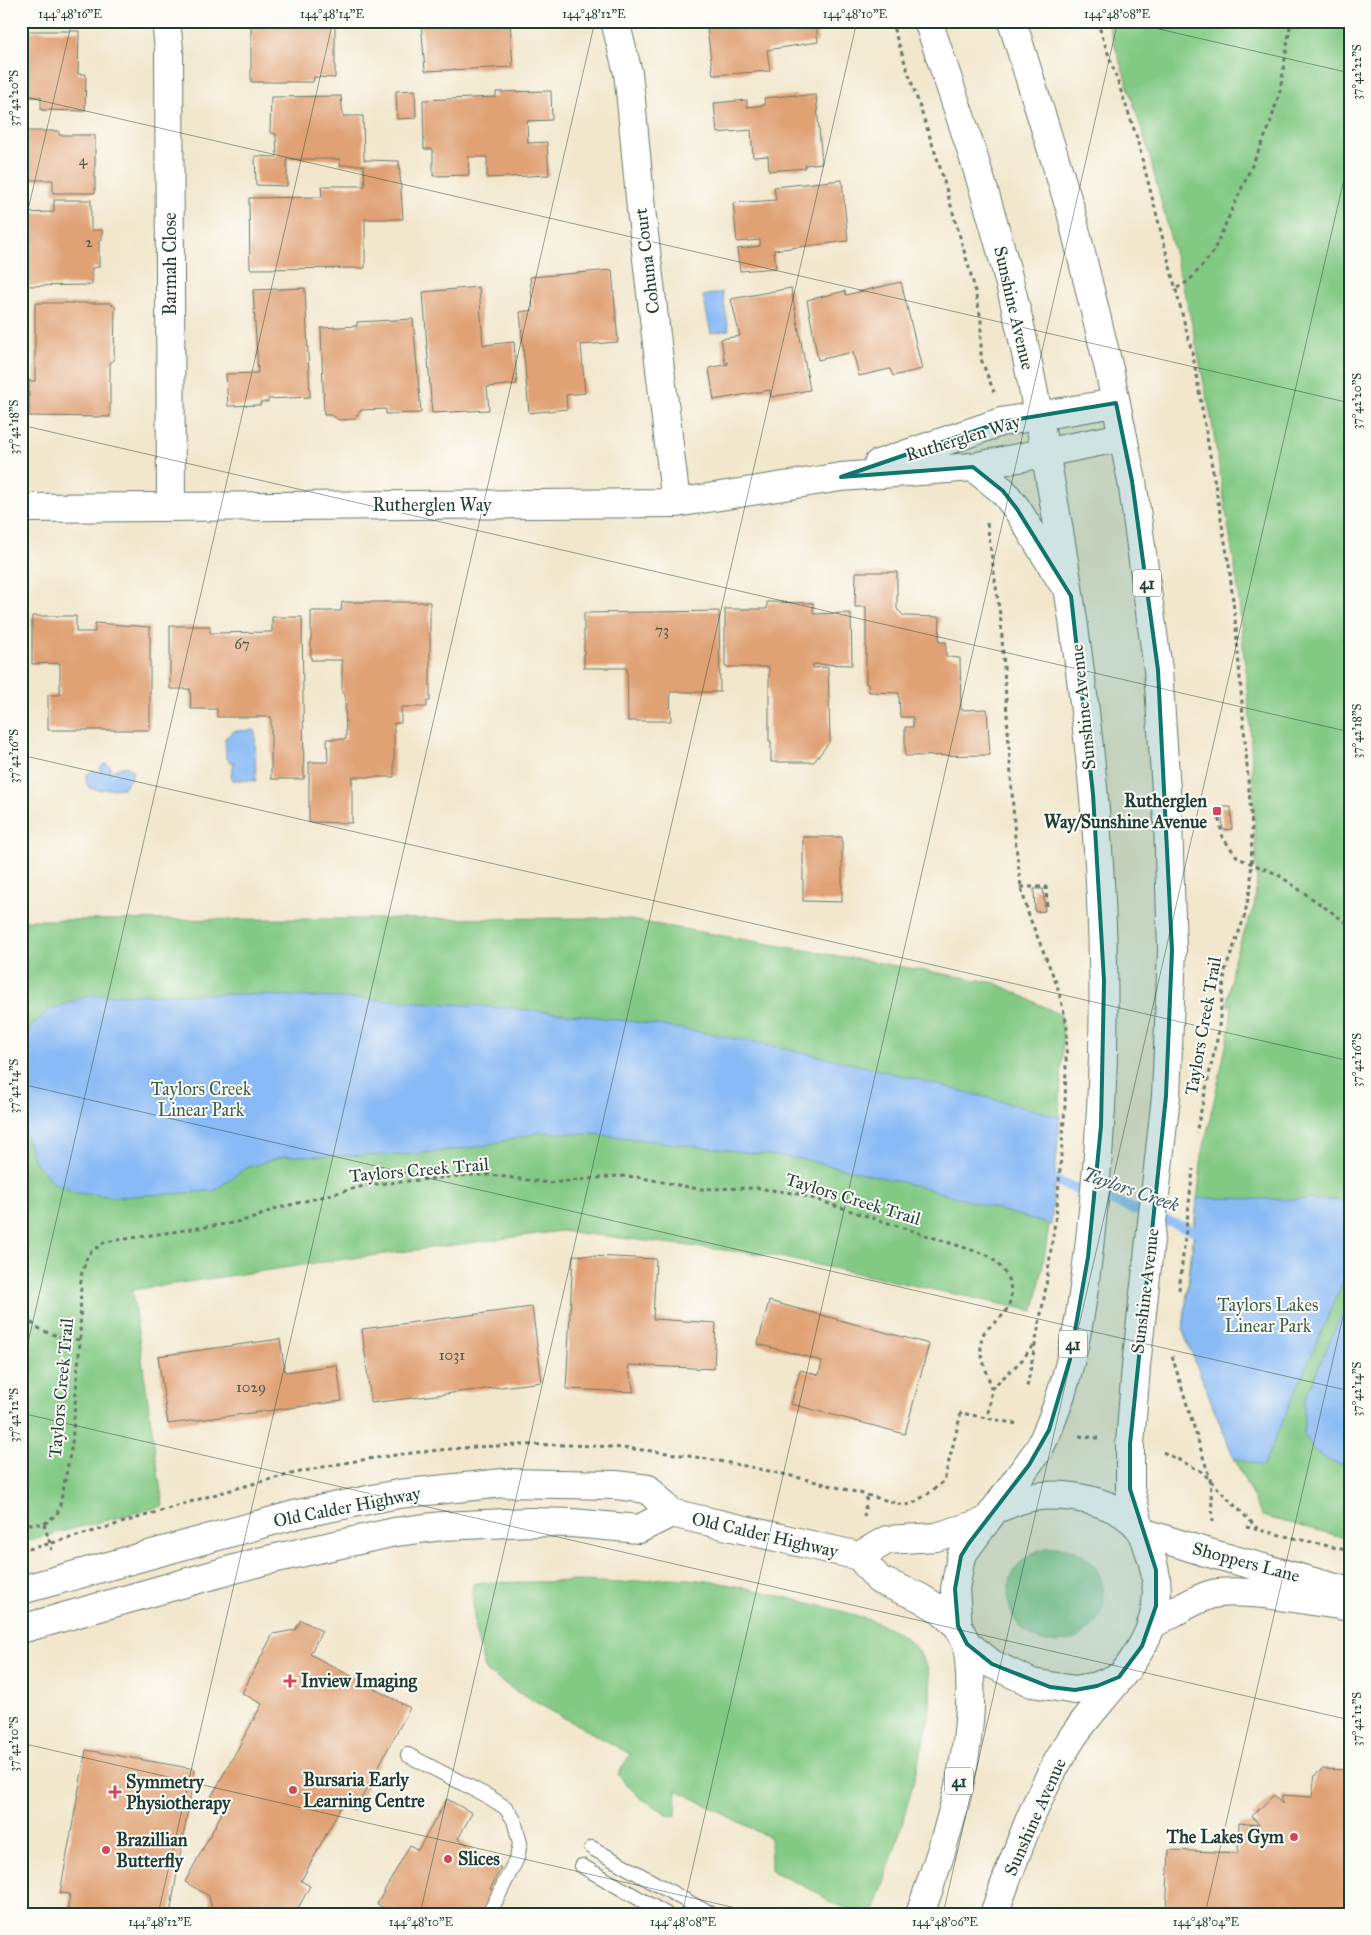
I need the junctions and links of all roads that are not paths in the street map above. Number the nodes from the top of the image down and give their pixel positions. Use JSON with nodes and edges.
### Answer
{"nodes":[{"id":1,"x":166,"y":21,"type":"edge"},
{"id":2,"x":615,"y":21,"type":"edge"},
{"id":3,"x":928,"y":21,"type":"edge"},
{"id":4,"x":1012,"y":21,"type":"edge"},
{"id":5,"x":1116,"y":403,"type":"junction"},
{"id":6,"x":1039,"y":416,"type":"junction"},
{"id":7,"x":1123,"y":437,"type":"junction"},
{"id":8,"x":1045,"y":453,"type":"junction"},
{"id":9,"x":973,"y":467,"type":"junction"},
{"id":10,"x":842,"y":477,"type":"junction"},
{"id":11,"x":676,"y":502,"type":"junction"},
{"id":12,"x":171,"y":506,"type":"junction"},
{"id":13,"x":21,"y":508,"type":"edge"},
{"id":14,"x":1071,"y":596,"type":"junction"},
{"id":15,"x":431,"y":1490,"type":"junction"},
{"id":16,"x":671,"y":1513,"type":"junction"},
{"id":17,"x":990,"y":1515,"type":"junction"},
{"id":18,"x":432,"y":1527,"type":"junction"},
{"id":19,"x":1141,"y":1530,"type":"junction"},
{"id":20,"x":859,"y":1556,"type":"junction"},
{"id":21,"x":21,"y":1590,"type":"edge"},
{"id":22,"x":1350,"y":1592,"type":"edge"},
{"id":23,"x":1350,"y":1607,"type":"edge"},
{"id":24,"x":1151,"y":1625,"type":"junction"},
{"id":25,"x":21,"y":1629,"type":"edge"},
{"id":26,"x":962,"y":1635,"type":"junction"},
{"id":27,"x":1119,"y":1677,"type":"junction"},
{"id":28,"x":408,"y":1755,"type":"dead end"},
{"id":29,"x":592,"y":1848,"type":"dead end"},
{"id":30,"x":582,"y":1866,"type":"dead end"},
{"id":31,"x":489,"y":1914,"type":"edge"},
{"id":32,"x":666,"y":1914,"type":"edge"},
{"id":33,"x":710,"y":1914,"type":"edge"},
{"id":34,"x":920,"y":1914,"type":"edge"},
{"id":35,"x":994,"y":1914,"type":"edge"}],
"edges":[{"from":1,"to":12,"type":"main road","name":"Barmah Close"},
{"from":2,"to":11,"type":"main road","name":"Cohuna Court"},
{"from":3,"to":6,"type":"main road","name":"Sunshine Avenue","number":"41"},
{"from":4,"to":5,"type":"main road","name":"Sunshine Avenue","number":"41"},
{"from":5,"to":6,"type":"main road","name":"Rutherglen Way"},
{"from":5,"to":7,"type":"main road","name":"Sunshine Avenue","number":"41"},
{"from":6,"to":8,"type":"main road","name":"Sunshine Avenue","number":"41"},
{"from":6,"to":10,"type":"main road","name":"Rutherglen Way"},
{"from":7,"to":8,"type":"main road","name":"Rutherglen Way"},
{"from":7,"to":19,"type":"main road","name":"Sunshine Avenue","number":"41"},
{"from":8,"to":9,"type":"main road","name":"Rutherglen Way"},
{"from":8,"to":14,"type":"main road","name":"Sunshine Avenue","number":"41"},
{"from":9,"to":10,"type":"main road","name":"Rutherglen Way"},
{"from":9,"to":14,"type":"main road"},
{"from":10,"to":11,"type":"main road","name":"Rutherglen Way"},
{"from":11,"to":12,"type":"main road","name":"Rutherglen Way"},
{"from":12,"to":13,"type":"main road","name":"Rutherglen Way"},
{"from":14,"to":17,"type":"main road","name":"Sunshine Avenue","number":"41"},
{"from":15,"to":16,"type":"main road","name":"Old Calder Highway"},
{"from":15,"to":18,"type":"main road"},
{"from":15,"to":21,"type":"main road","name":"Old Calder Highway"},
{"from":16,"to":18,"type":"main road","name":"Old Calder Highway"},
{"from":16,"to":20,"type":"main road","name":"Old Calder Highway"},
{"from":17,"to":19,"type":"main road","name":"Old Calder Highway"},
{"from":17,"to":20,"type":"main road","name":"Old Calder Highway"},
{"from":17,"to":26,"type":"main road","number":"41"},
{"from":18,"to":25,"type":"main road","name":"Old Calder Highway"},
{"from":19,"to":22,"type":"main road","name":"Shoppers Lane"},
{"from":19,"to":24,"type":"main road","number":"41"},
{"from":20,"to":26,"type":"main road","name":"Old Calder Highway"},
{"from":23,"to":24,"type":"main road","name":"Shoppers Lane"},
{"from":24,"to":27,"type":"main road","number":"41"},
{"from":26,"to":27,"type":"main road","name":"Old Calder Highway"},
{"from":26,"to":34,"type":"main road","number":"41"},
{"from":27,"to":35,"type":"main road","name":"Sunshine Avenue","number":"41"},
{"from":28,"to":31,"type":"lane"},
{"from":29,"to":33,"type":"lane"},
{"from":30,"to":32,"type":"lane"}]}
